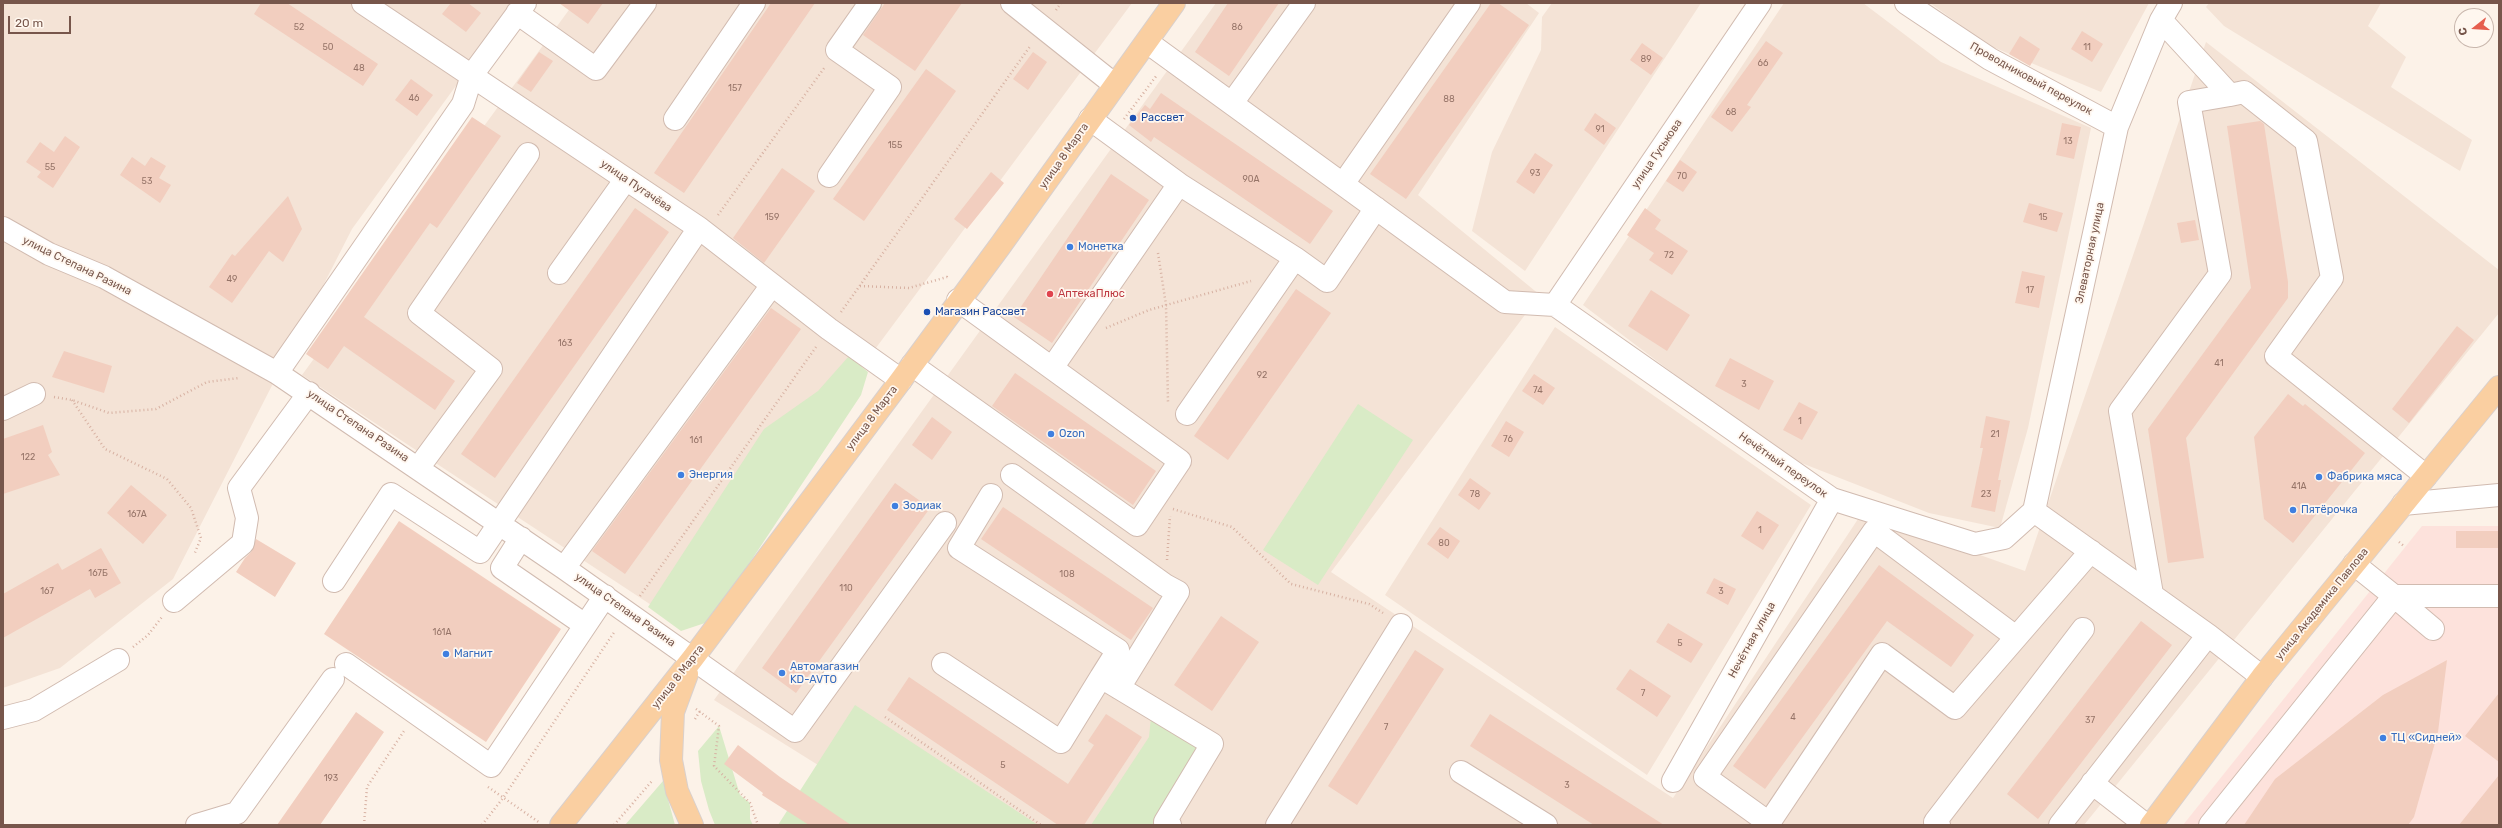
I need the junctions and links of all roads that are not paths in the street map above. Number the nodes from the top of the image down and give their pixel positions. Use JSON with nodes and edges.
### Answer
{"nodes":[{"id":1,"x":363,"y":3,"type":"edge"},
{"id":2,"x":645,"y":3,"type":"edge"},
{"id":3,"x":754,"y":3,"type":"edge"},
{"id":4,"x":870,"y":3,"type":"edge"},
{"id":5,"x":1012,"y":3,"type":"edge"},
{"id":6,"x":1174,"y":3,"type":"edge"},
{"id":7,"x":1304,"y":3,"type":"edge"},
{"id":8,"x":1469,"y":3,"type":"edge"},
{"id":9,"x":1760,"y":3,"type":"edge"},
{"id":10,"x":1906,"y":3,"type":"edge"},
{"id":11,"x":521,"y":8,"type":"edge"},
{"id":12,"x":2166,"y":11,"type":"edge"},
{"id":13,"x":1147,"y":42,"type":"junction"},
{"id":14,"x":472,"y":75,"type":"junction"},
{"id":15,"x":1115,"y":85,"type":"junction"},
{"id":16,"x":2230,"y":94,"type":"junction"},
{"id":17,"x":1232,"y":103,"type":"junction"},
{"id":18,"x":675,"y":119,"type":"dead end"},
{"id":19,"x":1090,"y":119,"type":"junction"},
{"id":20,"x":2118,"y":127,"type":"junction"},
{"id":21,"x":528,"y":154,"type":"dead end"},
{"id":22,"x":829,"y":176,"type":"dead end"},
{"id":23,"x":626,"y":179,"type":"junction"},
{"id":24,"x":1179,"y":184,"type":"junction"},
{"id":25,"x":1343,"y":184,"type":"junction"},
{"id":26,"x":1376,"y":208,"type":"junction"},
{"id":27,"x":3,"y":228,"type":"edge"},
{"id":28,"x":702,"y":231,"type":"junction"},
{"id":29,"x":1290,"y":265,"type":"junction"},
{"id":30,"x":559,"y":273,"type":"dead end"},
{"id":31,"x":772,"y":285,"type":"junction"},
{"id":32,"x":962,"y":296,"type":"junction"},
{"id":33,"x":1555,"y":305,"type":"junction"},
{"id":34,"x":1052,"y":368,"type":"junction"},
{"id":35,"x":906,"y":372,"type":"junction"},
{"id":36,"x":278,"y":373,"type":"junction"},
{"id":37,"x":2499,"y":387,"type":"edge"},
{"id":38,"x":308,"y":393,"type":"junction"},
{"id":39,"x":34,"y":394,"type":"road end"},
{"id":40,"x":3,"y":409,"type":"edge"},
{"id":41,"x":1178,"y":411,"type":"road end"},
{"id":42,"x":418,"y":467,"type":"junction"},
{"id":43,"x":1012,"y":475,"type":"dead end"},
{"id":44,"x":2426,"y":476,"type":"junction"},
{"id":45,"x":2499,"y":495,"type":"edge"},
{"id":46,"x":991,"y":496,"type":"dead end"},
{"id":47,"x":1832,"y":499,"type":"junction"},
{"id":48,"x":2403,"y":504,"type":"junction"},
{"id":49,"x":2034,"y":511,"type":"junction"},
{"id":50,"x":499,"y":522,"type":"junction"},
{"id":51,"x":945,"y":523,"type":"dead end"},
{"id":52,"x":521,"y":538,"type":"junction"},
{"id":53,"x":2091,"y":551,"type":"junction"},
{"id":54,"x":2354,"y":564,"type":"junction"},
{"id":55,"x":564,"y":568,"type":"junction"},
{"id":56,"x":334,"y":581,"type":"dead end"},
{"id":57,"x":2152,"y":594,"type":"junction"},
{"id":58,"x":605,"y":596,"type":"junction"},
{"id":59,"x":2394,"y":596,"type":"junction"},
{"id":60,"x":2499,"y":596,"type":"edge"},
{"id":61,"x":174,"y":601,"type":"road end"},
{"id":62,"x":585,"y":625,"type":"junction"},
{"id":63,"x":1401,"y":626,"type":"road end"},
{"id":64,"x":2433,"y":628,"type":"dead end"},
{"id":65,"x":2083,"y":629,"type":"dead end"},
{"id":66,"x":2208,"y":635,"type":"junction"},
{"id":67,"x":2016,"y":638,"type":"junction"},
{"id":68,"x":693,"y":658,"type":"junction"},
{"id":69,"x":118,"y":660,"type":"road end"},
{"id":70,"x":944,"y":664,"type":"dead end"},
{"id":71,"x":2262,"y":677,"type":"junction"},
{"id":72,"x":1110,"y":682,"type":"junction"},
{"id":73,"x":3,"y":718,"type":"edge"},
{"id":74,"x":1461,"y":772,"type":"dead end"},
{"id":75,"x":1673,"y":782,"type":"dead end"},
{"id":76,"x":2092,"y":783,"type":"junction"},
{"id":77,"x":1166,"y":824,"type":"edge"},
{"id":78,"x":1935,"y":824,"type":"edge"},
{"id":79,"x":197,"y":825,"type":"edge"},
{"id":80,"x":561,"y":825,"type":"edge"},
{"id":81,"x":692,"y":825,"type":"edge"},
{"id":82,"x":1278,"y":825,"type":"edge"},
{"id":83,"x":1546,"y":825,"type":"edge"},
{"id":84,"x":2060,"y":825,"type":"edge"},
{"id":85,"x":2146,"y":825,"type":"edge"},
{"id":86,"x":2151,"y":825,"type":"edge"},
{"id":87,"x":2210,"y":825,"type":"edge"}],
"edges":[{"from":1,"to":14,"type":"street","name":"улица Пугачёва"},
{"from":2,"to":11,"type":"street"},
{"from":3,"to":18,"type":"street"},
{"from":4,"to":22,"type":"street"},
{"from":5,"to":15,"type":"street"},
{"from":6,"to":13,"type":"main road","name":"улица 8 Марта"},
{"from":7,"to":17,"type":"street"},
{"from":8,"to":25,"type":"street"},
{"from":9,"to":33,"type":"street","name":"улица Гуськова"},
{"from":10,"to":20,"type":"street","name":"Проводниковый переулок"},
{"from":11,"to":14,"type":"street"},
{"from":12,"to":16,"type":"street"},
{"from":12,"to":20,"type":"street","name":"Элеваторная улица"},
{"from":13,"to":15,"type":"main road","name":"улица 8 Марта"},
{"from":13,"to":17,"type":"street"},
{"from":14,"to":23,"type":"street","name":"улица Пугачёва"},
{"from":14,"to":36,"type":"street"},
{"from":15,"to":19,"type":"main road","name":"улица 8 Марта"},
{"from":16,"to":44,"type":"street"},
{"from":16,"to":57,"type":"street"},
{"from":17,"to":25,"type":"street"},
{"from":19,"to":24,"type":"street"},
{"from":19,"to":32,"type":"main road","name":"улица 8 Марта"},
{"from":20,"to":49,"type":"street","name":"Элеваторная улица"},
{"from":21,"to":42,"type":"street"},
{"from":23,"to":28,"type":"street","name":"улица Пугачёва"},
{"from":23,"to":30,"type":"street"},
{"from":24,"to":29,"type":"street"},
{"from":24,"to":34,"type":"street"},
{"from":25,"to":26,"type":"street"},
{"from":26,"to":29,"type":"street"},
{"from":26,"to":33,"type":"street"},
{"from":27,"to":36,"type":"street","name":"улица Степана Разина"},
{"from":28,"to":31,"type":"street","name":"улица Пугачёва"},
{"from":28,"to":50,"type":"street"},
{"from":29,"to":41,"type":"street"},
{"from":31,"to":35,"type":"street","name":"улица Пугачёва"},
{"from":31,"to":55,"type":"street"},
{"from":32,"to":34,"type":"street"},
{"from":32,"to":35,"type":"main road","name":"улица 8 Марта"},
{"from":33,"to":47,"type":"street","name":"Нечётный переулок"},
{"from":34,"to":35,"type":"street","name":"улица Пугачёва"},
{"from":35,"to":68,"type":"main road","name":"улица 8 Марта"},
{"from":36,"to":38,"type":"street","name":"улица Степана Разина"},
{"from":37,"to":44,"type":"main road","name":"улица Академика Павлова"},
{"from":38,"to":42,"type":"street","name":"улица Степана Разина"},
{"from":38,"to":61,"type":"street"},
{"from":39,"to":40,"type":"street"},
{"from":42,"to":50,"type":"street","name":"улица Степана Разина"},
{"from":43,"to":72,"type":"street"},
{"from":44,"to":48,"type":"main road","name":"улица Академика Павлова"},
{"from":45,"to":48,"type":"street"},
{"from":46,"to":72,"type":"street"},
{"from":47,"to":49,"type":"street","name":"Нечётный переулок"},
{"from":47,"to":75,"type":"street","name":"Нечётная улица"},
{"from":48,"to":54,"type":"main road","name":"улица Академика Павлова"},
{"from":49,"to":53,"type":"street"},
{"from":50,"to":52,"type":"street","name":"улица Степана Разина"},
{"from":50,"to":56,"type":"street"},
{"from":51,"to":68,"type":"street","name":"улица Степана Разина"},
{"from":52,"to":55,"type":"street","name":"улица Степана Разина"},
{"from":52,"to":62,"type":"street"},
{"from":53,"to":57,"type":"street"},
{"from":53,"to":67,"type":"street"},
{"from":54,"to":59,"type":"street"},
{"from":54,"to":71,"type":"main road","name":"улица Академика Павлова"},
{"from":55,"to":58,"type":"street","name":"улица Степана Разина"},
{"from":57,"to":66,"type":"street"},
{"from":58,"to":62,"type":"street"},
{"from":58,"to":68,"type":"street","name":"улица Степана Разина"},
{"from":59,"to":60,"type":"street"},
{"from":59,"to":64,"type":"street"},
{"from":59,"to":87,"type":"street"},
{"from":62,"to":79,"type":"street"},
{"from":63,"to":82,"type":"street"},
{"from":65,"to":78,"type":"street"},
{"from":66,"to":71,"type":"street"},
{"from":66,"to":76,"type":"street"},
{"from":67,"to":67,"type":"street"},
{"from":68,"to":80,"type":"main road","name":"улица 8 Марта"},
{"from":68,"to":81,"type":"main road"},
{"from":69,"to":73,"type":"street"},
{"from":70,"to":72,"type":"street"},
{"from":71,"to":86,"type":"main road","name":"улица Академика Павлова"},
{"from":72,"to":77,"type":"street"},
{"from":74,"to":83,"type":"street"},
{"from":76,"to":84,"type":"street"},
{"from":76,"to":85,"type":"street"}]}
